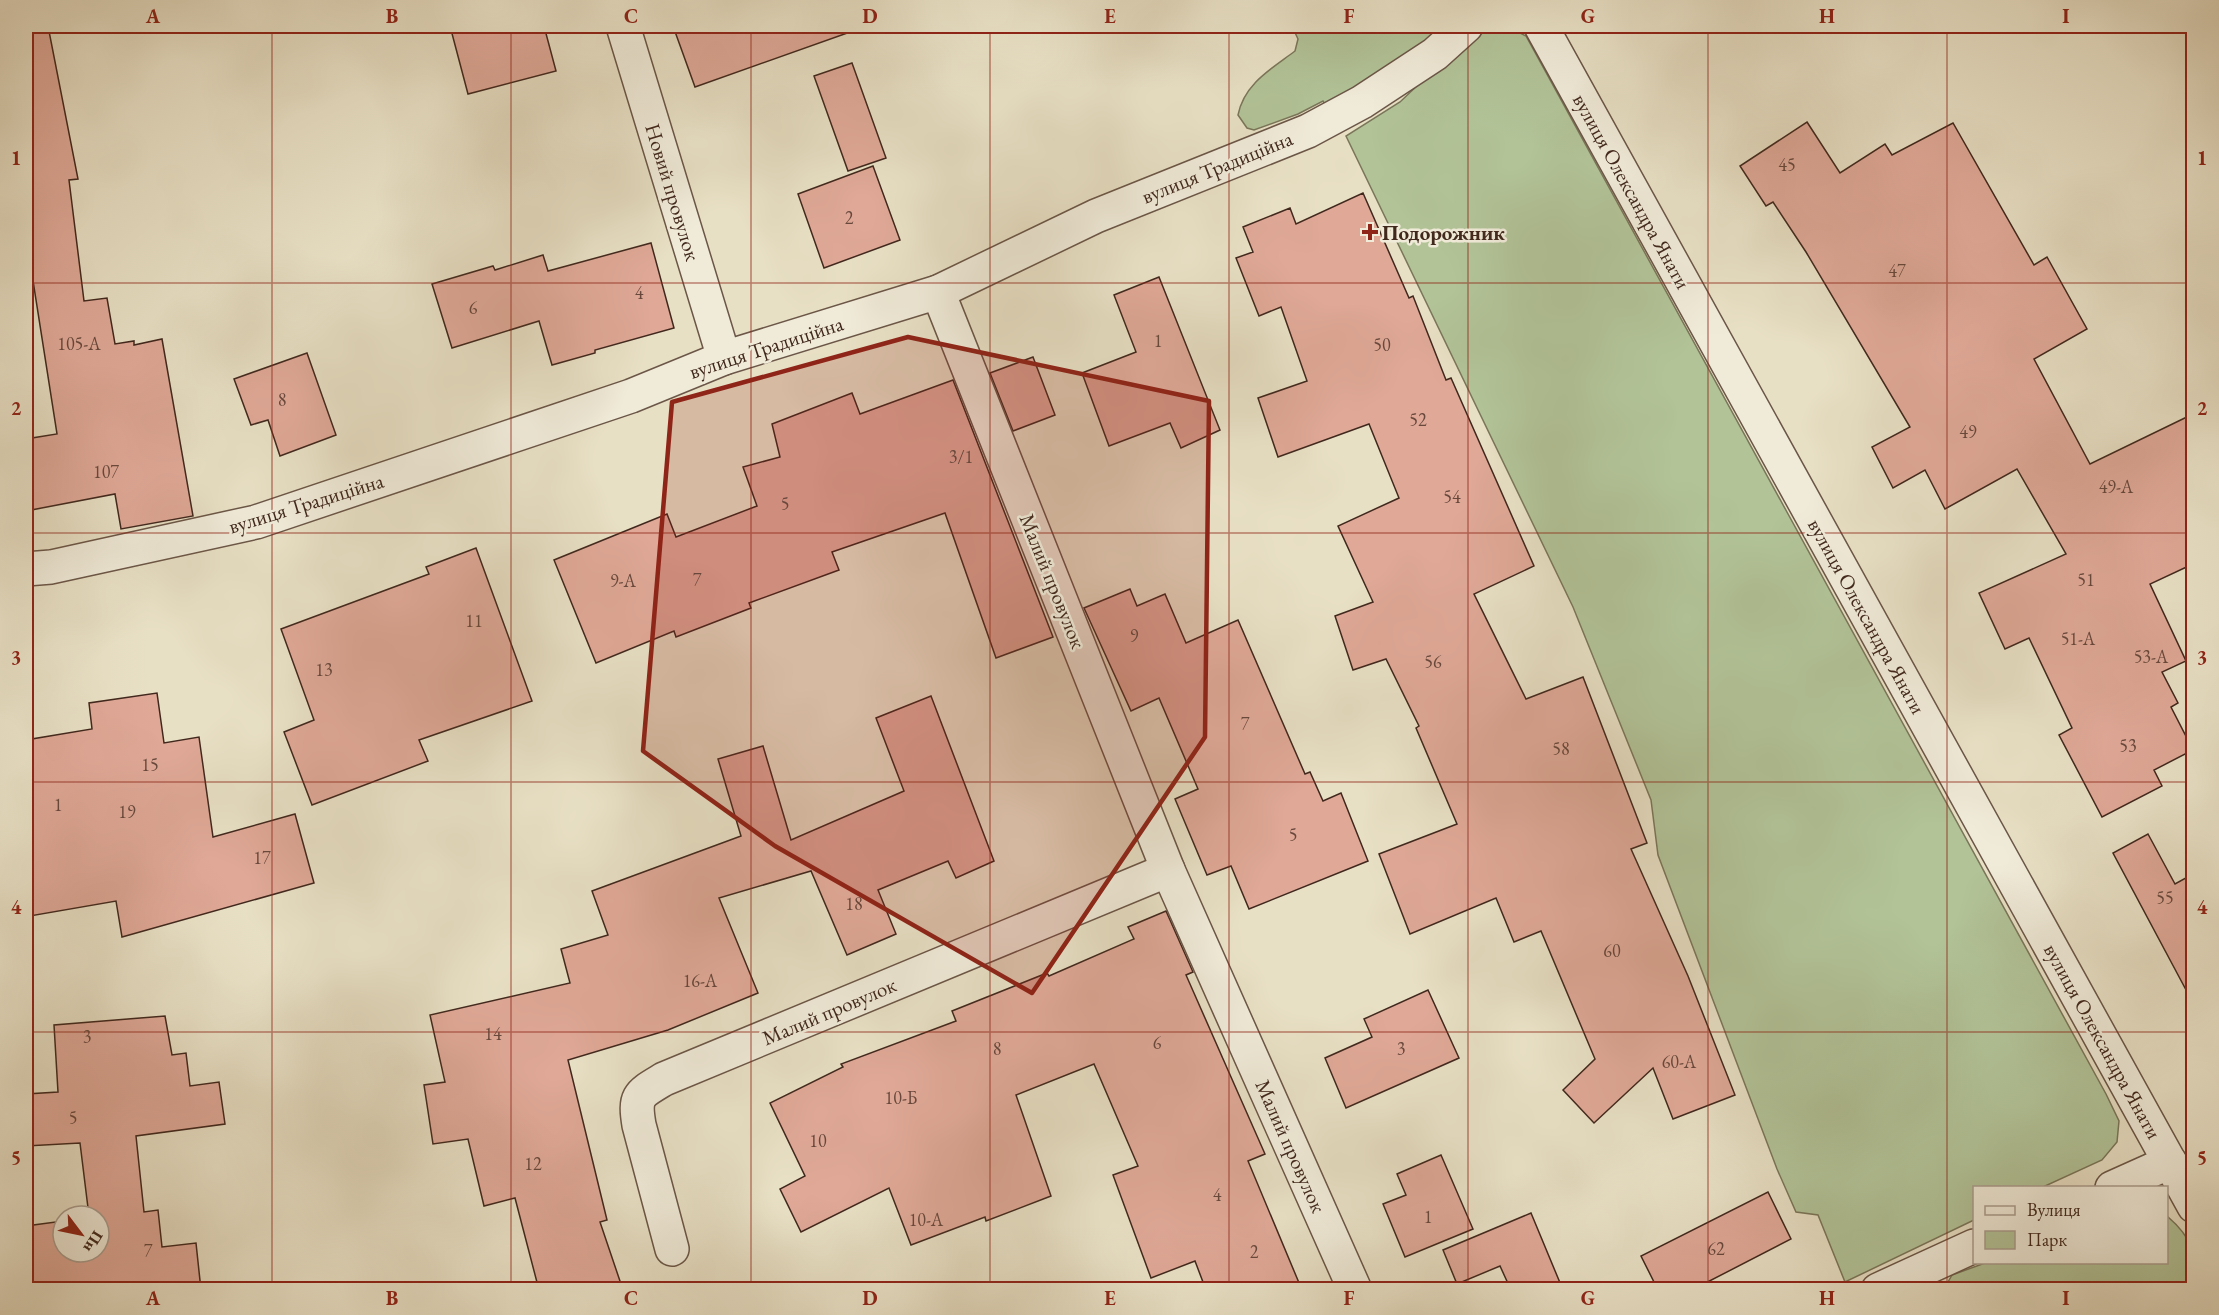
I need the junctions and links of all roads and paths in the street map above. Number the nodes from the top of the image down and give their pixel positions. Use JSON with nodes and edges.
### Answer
{"nodes":[{"id":1,"x":622,"y":26,"type":"edge"},
{"id":2,"x":1466,"y":26,"type":"edge"},
{"id":3,"x":1541,"y":26,"type":"edge"},
{"id":4,"x":939,"y":292,"type":"junction"},
{"id":5,"x":724,"y":358,"type":"junction"},
{"id":6,"x":26,"y":569,"type":"edge"},
{"id":7,"x":1168,"y":870,"type":"junction"},
{"id":8,"x":2170,"y":1162,"type":"junction"},
{"id":9,"x":2116,"y":1186,"type":"edge"},
{"id":10,"x":2193,"y":1206,"type":"edge"},
{"id":11,"x":1973,"y":1247,"type":"edge"},
{"id":12,"x":672,"y":1248,"type":"dead end"},
{"id":13,"x":1924,"y":1280,"type":"edge"},
{"id":14,"x":1355,"y":1290,"type":"edge"},
{"id":15,"x":1878,"y":1290,"type":"edge"}],
"edges":[{"from":1,"to":5,"type":"street","name":"Новий провулок"},
{"from":2,"to":4,"type":"street","name":"вулиця Традиційна"},
{"from":3,"to":8,"type":"street","name":"вулиця Олександра Янати"},
{"from":4,"to":5,"type":"street","name":"вулиця Традиційна"},
{"from":4,"to":7,"type":"street","name":"Малий провулок"},
{"from":5,"to":6,"type":"street","name":"вулиця Традиційна"},
{"from":7,"to":12,"type":"street","name":"Малий провулок"},
{"from":7,"to":14,"type":"street","name":"Малий провулок"},
{"from":8,"to":9,"type":"street"},
{"from":8,"to":10,"type":"street","name":"вулиця Олександра Янати"},
{"from":11,"to":13,"type":"street"},
{"from":13,"to":15,"type":"street"}]}
